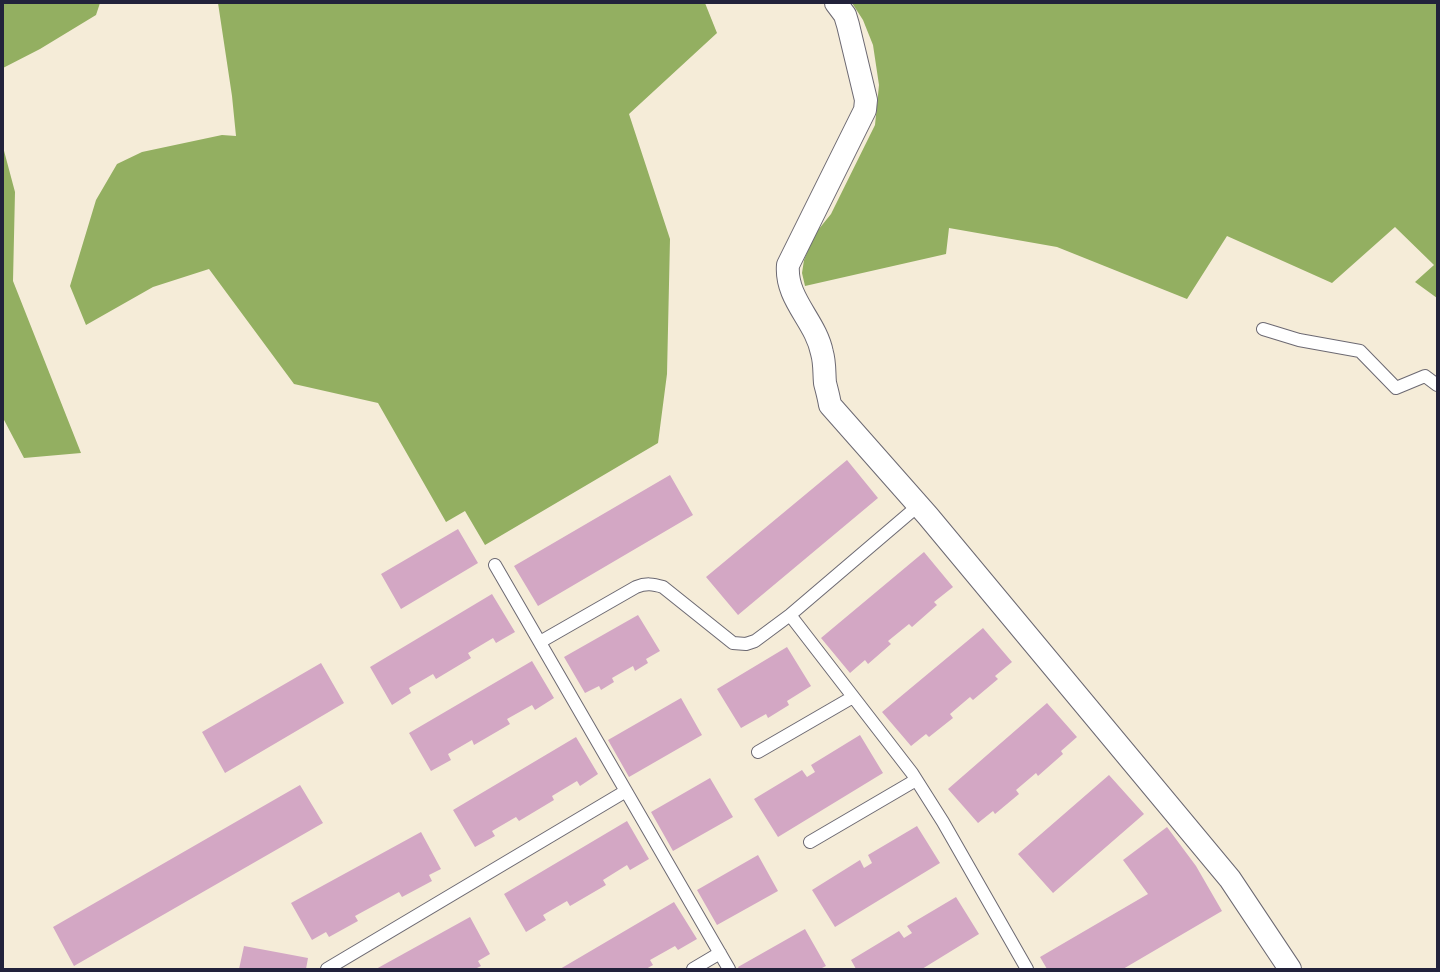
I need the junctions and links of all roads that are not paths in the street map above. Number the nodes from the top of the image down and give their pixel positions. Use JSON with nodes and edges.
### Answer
{"nodes":[{"id":1,"x":836,"y":3,"type":"edge"},
{"id":2,"x":1263,"y":328,"type":"dead end"},
{"id":3,"x":1437,"y":385,"type":"edge"},
{"id":4,"x":919,"y":505,"type":"junction"},
{"id":5,"x":495,"y":565,"type":"dead end"},
{"id":6,"x":790,"y":615,"type":"junction"},
{"id":7,"x":540,"y":642,"type":"junction"},
{"id":8,"x":854,"y":697,"type":"junction"},
{"id":9,"x":758,"y":752,"type":"dead end"},
{"id":10,"x":916,"y":780,"type":"junction"},
{"id":11,"x":626,"y":791,"type":"junction"},
{"id":12,"x":810,"y":842,"type":"dead end"},
{"id":13,"x":720,"y":953,"type":"junction"},
{"id":14,"x":328,"y":969,"type":"edge"},
{"id":15,"x":692,"y":969,"type":"edge"},
{"id":16,"x":729,"y":969,"type":"edge"},
{"id":17,"x":1027,"y":969,"type":"edge"},
{"id":18,"x":1290,"y":969,"type":"edge"}],
"edges":[{"from":1,"to":4,"type":"street"},
{"from":2,"to":3,"type":"lane"},
{"from":4,"to":6,"type":"lane"},
{"from":4,"to":18,"type":"street"},
{"from":5,"to":7,"type":"lane"},
{"from":6,"to":7,"type":"lane"},
{"from":6,"to":8,"type":"lane"},
{"from":7,"to":11,"type":"lane"},
{"from":8,"to":9,"type":"lane"},
{"from":8,"to":10,"type":"lane"},
{"from":10,"to":12,"type":"lane"},
{"from":10,"to":17,"type":"lane"},
{"from":11,"to":13,"type":"lane"},
{"from":11,"to":14,"type":"lane"},
{"from":13,"to":15,"type":"lane"},
{"from":13,"to":16,"type":"lane"}]}
